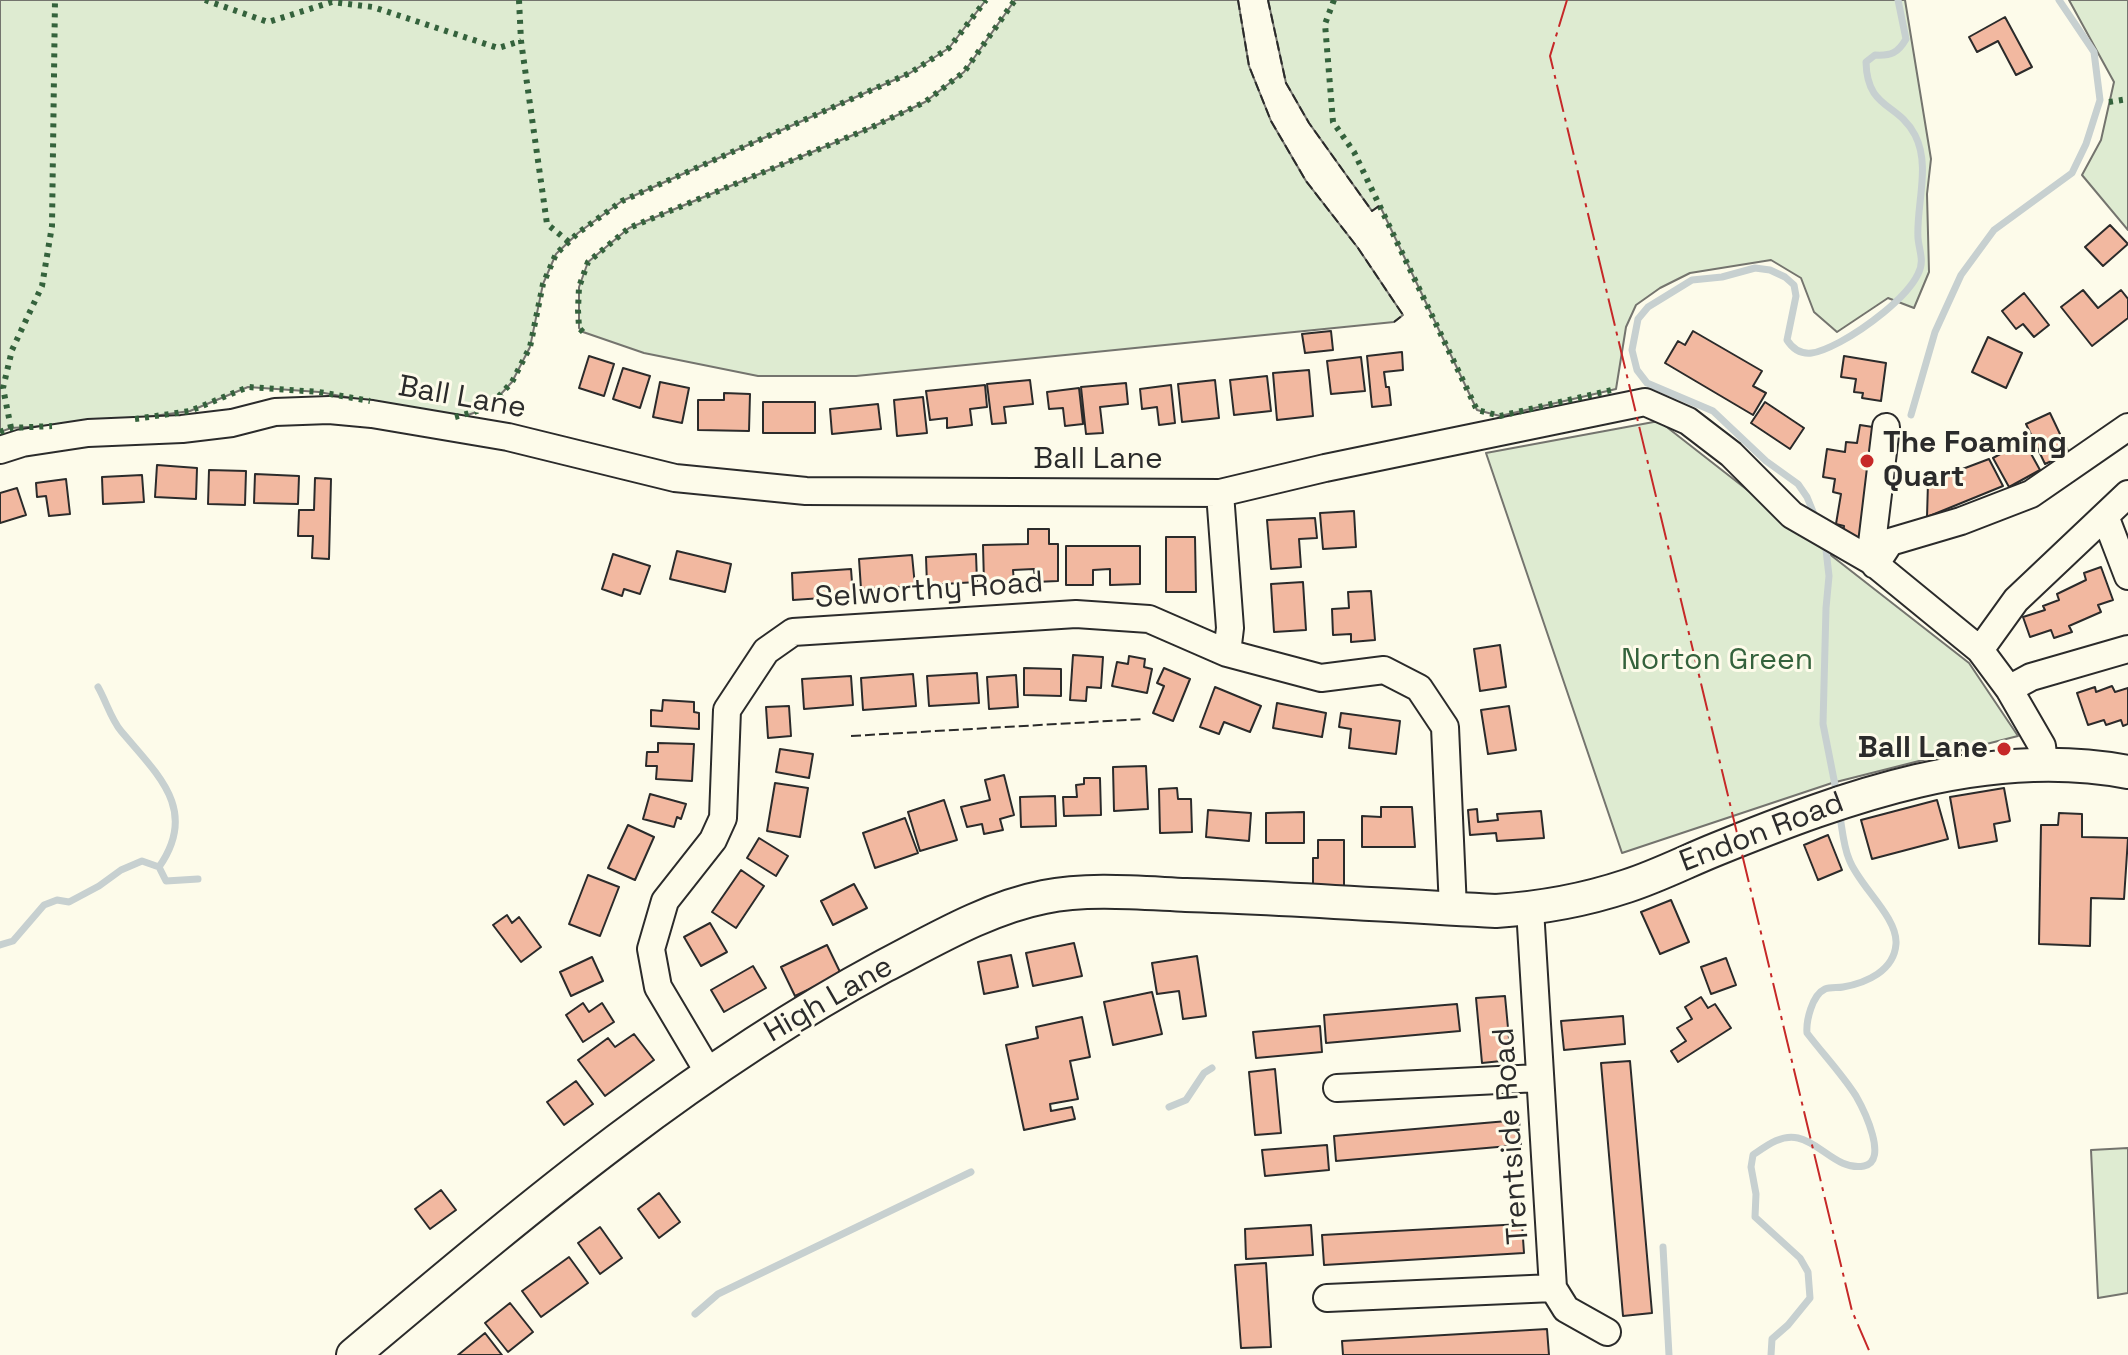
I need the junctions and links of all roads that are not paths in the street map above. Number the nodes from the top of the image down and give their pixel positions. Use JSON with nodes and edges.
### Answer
{"nodes":[{"id":1,"x":1886,"y":427,"type":"dead end"},
{"id":2,"x":2128,"y":427,"type":"edge"},
{"id":3,"x":0,"y":450,"type":"edge"},
{"id":4,"x":1220,"y":493,"type":"junction"},
{"id":5,"x":2128,"y":494,"type":"edge"},
{"id":6,"x":2105,"y":516,"type":"junction"},
{"id":7,"x":1872,"y":563,"type":"junction"},
{"id":8,"x":2128,"y":576,"type":"edge"},
{"id":9,"x":2128,"y":649,"type":"edge"},
{"id":10,"x":1980,"y":650,"type":"junction"},
{"id":11,"x":1227,"y":653,"type":"junction"},
{"id":12,"x":2009,"y":689,"type":"junction"},
{"id":13,"x":2044,"y":764,"type":"junction"},
{"id":14,"x":2128,"y":772,"type":"edge"},
{"id":15,"x":1400,"y":905,"type":"joint"},
{"id":16,"x":1453,"y":909,"type":"junction"},
{"id":17,"x":1530,"y":909,"type":"junction"},
{"id":18,"x":709,"y":1073,"type":"junction"},
{"id":19,"x":1539,"y":1078,"type":"junction"},
{"id":20,"x":1337,"y":1088,"type":"dead end"},
{"id":21,"x":1553,"y":1288,"type":"junction"},
{"id":22,"x":1327,"y":1298,"type":"dead end"},
{"id":23,"x":1607,"y":1332,"type":"dead end"},
{"id":24,"x":353,"y":1355,"type":"edge"}],
"edges":[{"from":1,"to":7,"type":"street"},
{"from":2,"to":7,"type":"street"},
{"from":3,"to":4,"type":"street","name":"Ball Lane"},
{"from":4,"to":7,"type":"street","name":"Ball Lane"},
{"from":4,"to":11,"type":"street"},
{"from":5,"to":6,"type":"street"},
{"from":6,"to":8,"type":"street"},
{"from":6,"to":10,"type":"street"},
{"from":7,"to":10,"type":"street","name":"Ball Lane"},
{"from":9,"to":12,"type":"street"},
{"from":10,"to":12,"type":"street","name":"Ball Lane"},
{"from":11,"to":16,"type":"street","name":"Selworthy Road"},
{"from":11,"to":18,"type":"street","name":"Selworthy Road"},
{"from":12,"to":13,"type":"street","name":"Ball Lane"},
{"from":13,"to":14,"type":"main road","name":"Endon Road"},
{"from":13,"to":17,"type":"main road","name":"Endon Road"},
{"from":15,"to":16,"type":"main road","name":"Endon Road"},
{"from":15,"to":18,"type":"main road","name":"High Lane"},
{"from":16,"to":17,"type":"main road","name":"Endon Road"},
{"from":17,"to":19,"type":"street","name":"Trentside Road"},
{"from":18,"to":24,"type":"main road","name":"High Lane"},
{"from":19,"to":20,"type":"street"},
{"from":19,"to":21,"type":"street","name":"Trentside Road"},
{"from":21,"to":22,"type":"street"},
{"from":21,"to":23,"type":"street"}]}
